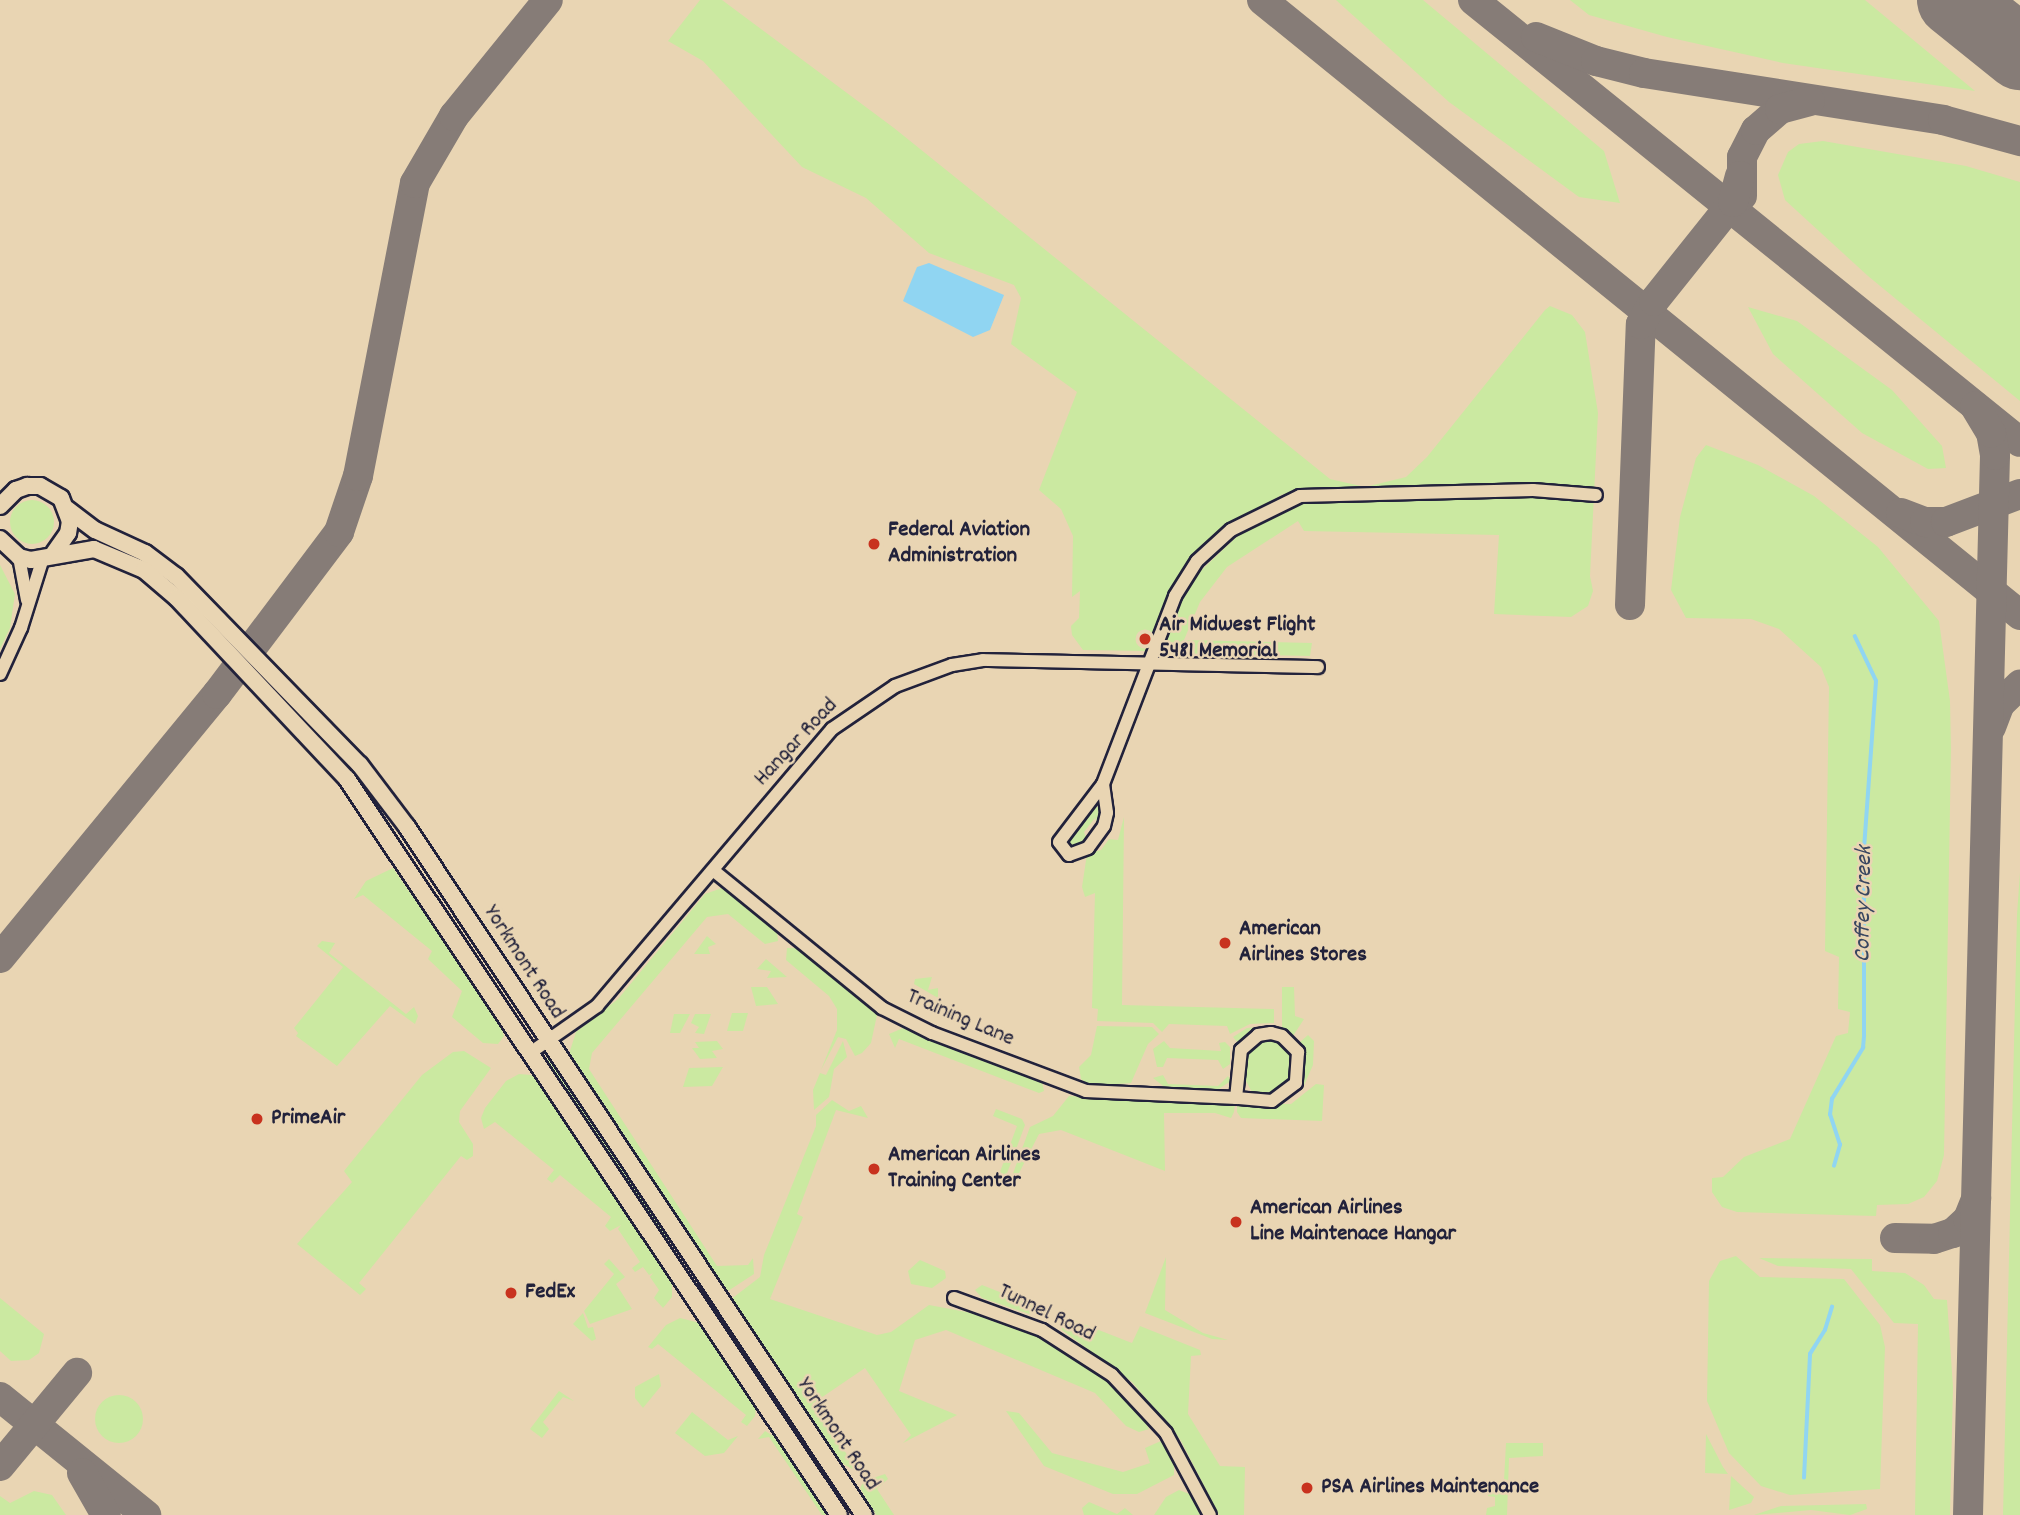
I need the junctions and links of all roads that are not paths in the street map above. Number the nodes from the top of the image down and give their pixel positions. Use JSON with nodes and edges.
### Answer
{"nodes":[{"id":1,"x":1596,"y":495,"type":"dead end"},
{"id":2,"x":2,"y":502,"type":"edge"},
{"id":3,"x":67,"y":509,"type":"junction"},
{"id":4,"x":7,"y":549,"type":"edge"},
{"id":5,"x":48,"y":555,"type":"junction"},
{"id":6,"x":27,"y":600,"type":"junction"},
{"id":7,"x":1148,"y":662,"type":"junction"},
{"id":8,"x":1318,"y":667,"type":"dead end"},
{"id":9,"x":0,"y":674,"type":"edge"},
{"id":10,"x":1103,"y":784,"type":"junction"},
{"id":11,"x":714,"y":871,"type":"junction"},
{"id":12,"x":548,"y":1042,"type":"junction"},
{"id":13,"x":530,"y":1054,"type":"junction"},
{"id":14,"x":1236,"y":1098,"type":"junction"},
{"id":15,"x":954,"y":1298,"type":"dead end"},
{"id":16,"x":721,"y":1301,"type":"junction"},
{"id":17,"x":703,"y":1313,"type":"junction"},
{"id":18,"x":786,"y":1399,"type":"junction"},
{"id":19,"x":769,"y":1412,"type":"junction"},
{"id":20,"x":843,"y":1485,"type":"junction"},
{"id":21,"x":826,"y":1497,"type":"junction"},
{"id":22,"x":839,"y":1515,"type":"edge"},
{"id":23,"x":864,"y":1515,"type":"edge"},
{"id":24,"x":1210,"y":1515,"type":"edge"}],
"edges":[{"from":1,"to":7,"type":"street"},
{"from":2,"to":3,"type":"street","name":"Yorkmont Road"},
{"from":3,"to":5,"type":"street"},
{"from":3,"to":12,"type":"street","name":"Yorkmont Road"},
{"from":4,"to":5,"type":"street","name":"Yorkmont Road"},
{"from":4,"to":6,"type":"street"},
{"from":5,"to":6,"type":"street"},
{"from":5,"to":13,"type":"street","name":"Yorkmont Road"},
{"from":6,"to":9,"type":"street"},
{"from":7,"to":8,"type":"street","name":"Hangar Road"},
{"from":7,"to":10,"type":"street"},
{"from":7,"to":11,"type":"street","name":"Hangar Road"},
{"from":10,"to":10,"type":"street"},
{"from":11,"to":12,"type":"street","name":"Hangar Road"},
{"from":11,"to":14,"type":"street","name":"Training Lane"},
{"from":12,"to":13,"type":"street","name":"Hangar Road"},
{"from":12,"to":16,"type":"street","name":"Yorkmont Road"},
{"from":13,"to":17,"type":"street","name":"Yorkmont Road"},
{"from":14,"to":14,"type":"street","name":"Training Lane"},
{"from":15,"to":24,"type":"street","name":"Tunnel Road"},
{"from":16,"to":17,"type":"street"},
{"from":16,"to":18,"type":"street","name":"Yorkmont Road"},
{"from":17,"to":19,"type":"street","name":"Yorkmont Road"},
{"from":18,"to":19,"type":"street"},
{"from":18,"to":20,"type":"street","name":"Yorkmont Road"},
{"from":19,"to":21,"type":"street","name":"Yorkmont Road"},
{"from":20,"to":21,"type":"street"},
{"from":20,"to":23,"type":"street","name":"Yorkmont Road"},
{"from":21,"to":22,"type":"street","name":"Yorkmont Road"}]}
